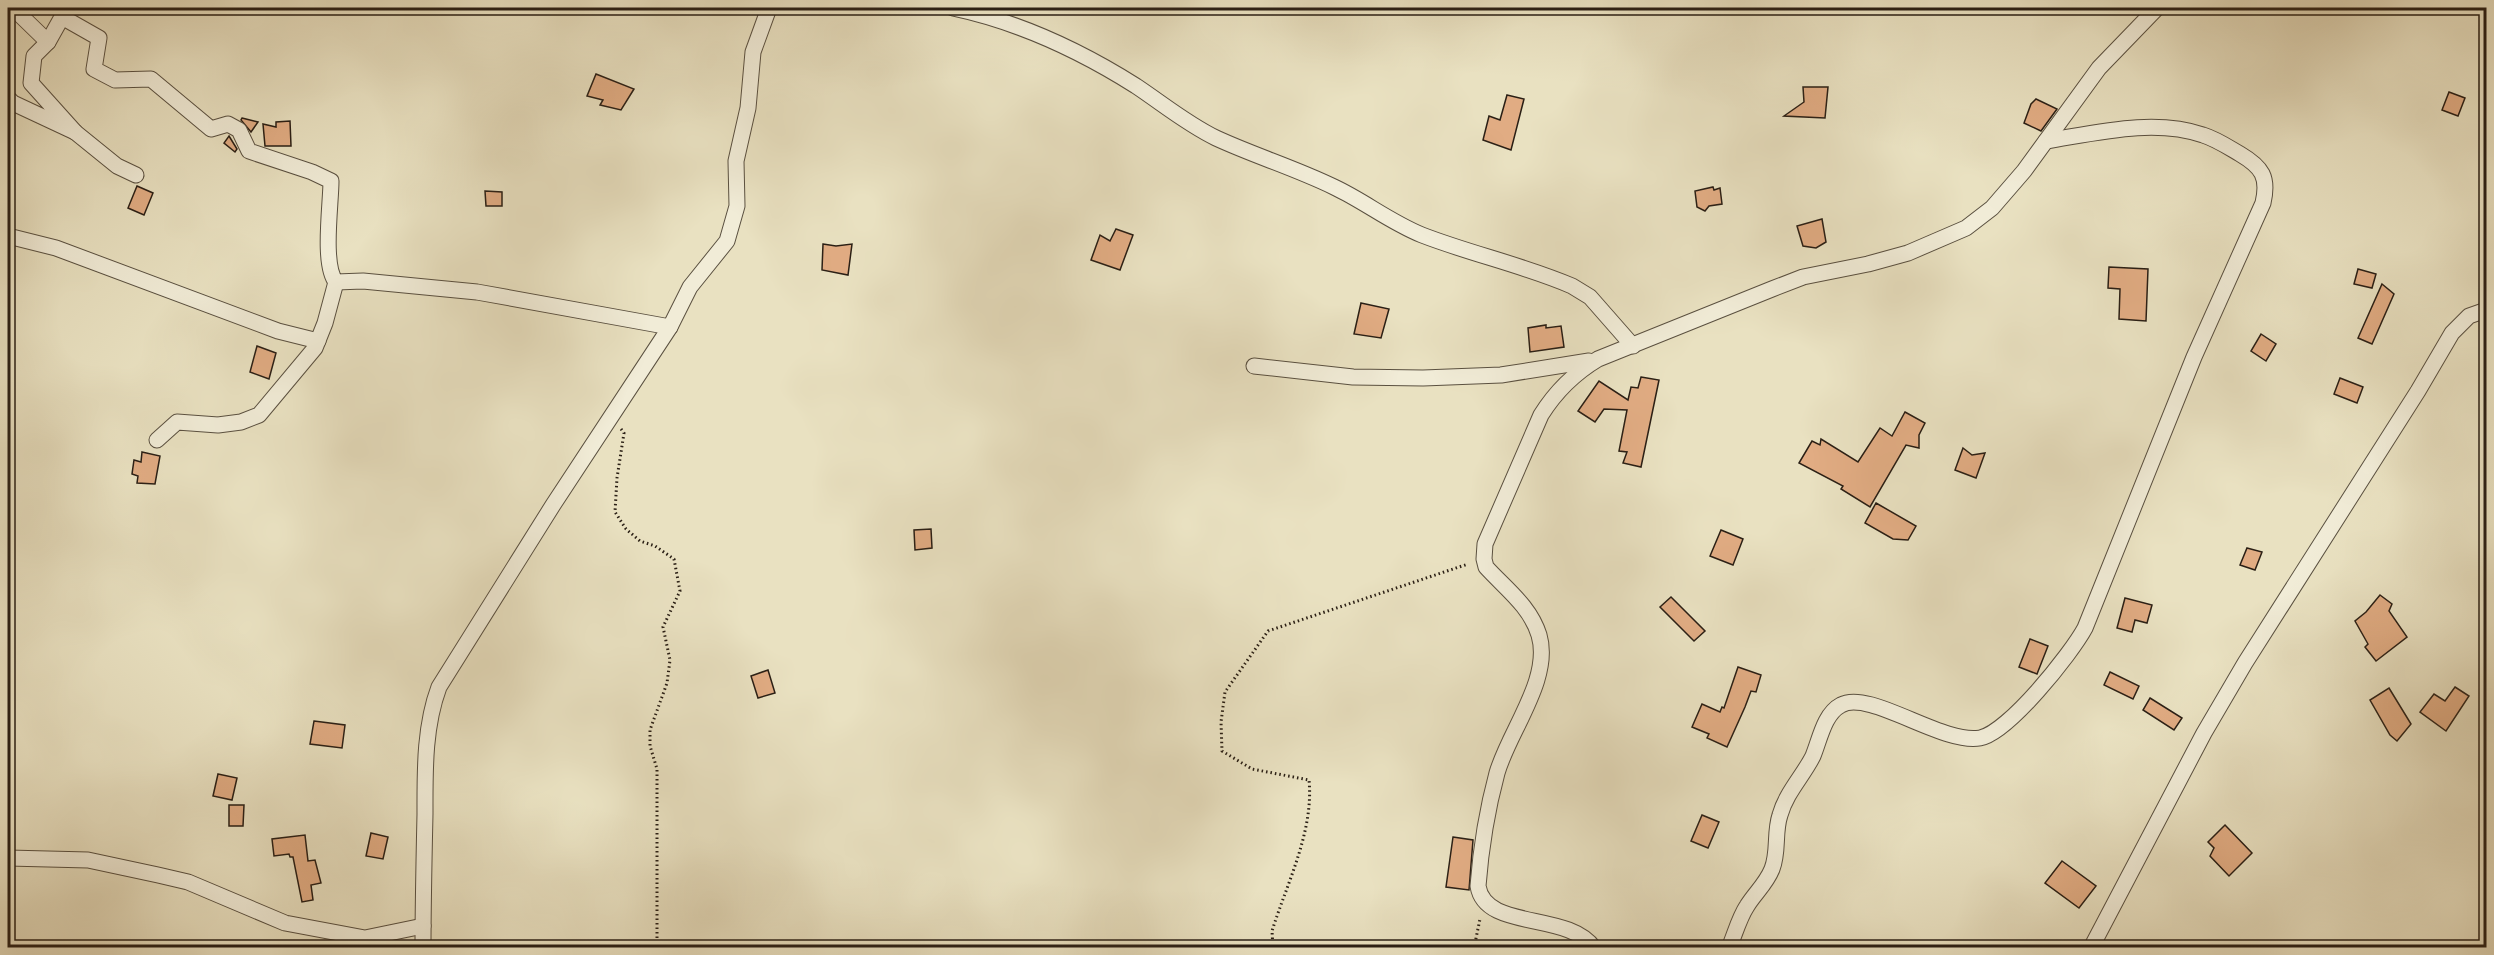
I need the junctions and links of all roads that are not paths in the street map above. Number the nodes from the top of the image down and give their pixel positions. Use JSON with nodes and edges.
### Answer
{"nodes":[{"id":1,"x":13,"y":8,"type":"edge"},
{"id":2,"x":769,"y":8,"type":"edge"},
{"id":3,"x":961,"y":8,"type":"edge"},
{"id":4,"x":2157,"y":8,"type":"edge"},
{"id":5,"x":48,"y":42,"type":"junction"},
{"id":6,"x":8,"y":98,"type":"edge"},
{"id":7,"x":75,"y":132,"type":"junction"},
{"id":8,"x":2046,"y":141,"type":"junction"},
{"id":9,"x":135,"y":175,"type":"dead end"},
{"id":10,"x":8,"y":236,"type":"edge"},
{"id":11,"x":336,"y":282,"type":"junction"},
{"id":12,"x":2487,"y":310,"type":"edge"},
{"id":13,"x":670,"y":327,"type":"junction"},
{"id":14,"x":318,"y":341,"type":"junction"},
{"id":15,"x":1633,"y":346,"type":"junction"},
{"id":16,"x":1598,"y":360,"type":"junction"},
{"id":17,"x":1254,"y":366,"type":"dead end"},
{"id":18,"x":157,"y":440,"type":"dead end"},
{"id":19,"x":8,"y":858,"type":"edge"},
{"id":20,"x":423,"y":926,"type":"junction"},
{"id":21,"x":423,"y":948,"type":"edge"},
{"id":22,"x":1594,"y":948,"type":"edge"},
{"id":23,"x":1729,"y":948,"type":"edge"},
{"id":24,"x":2091,"y":948,"type":"edge"}],
"edges":[{"from":1,"to":5,"type":"street"},
{"from":2,"to":13,"type":"street"},
{"from":3,"to":15,"type":"street"},
{"from":4,"to":8,"type":"street"},
{"from":5,"to":7,"type":"street"},
{"from":5,"to":11,"type":"street"},
{"from":6,"to":7,"type":"street"},
{"from":7,"to":9,"type":"street"},
{"from":8,"to":15,"type":"street"},
{"from":8,"to":23,"type":"street"},
{"from":10,"to":14,"type":"street"},
{"from":11,"to":13,"type":"street"},
{"from":11,"to":14,"type":"street"},
{"from":12,"to":24,"type":"street"},
{"from":13,"to":20,"type":"street"},
{"from":14,"to":18,"type":"street"},
{"from":15,"to":16,"type":"street"},
{"from":16,"to":17,"type":"street"},
{"from":16,"to":22,"type":"street"},
{"from":19,"to":20,"type":"street"},
{"from":20,"to":21,"type":"street"}]}
